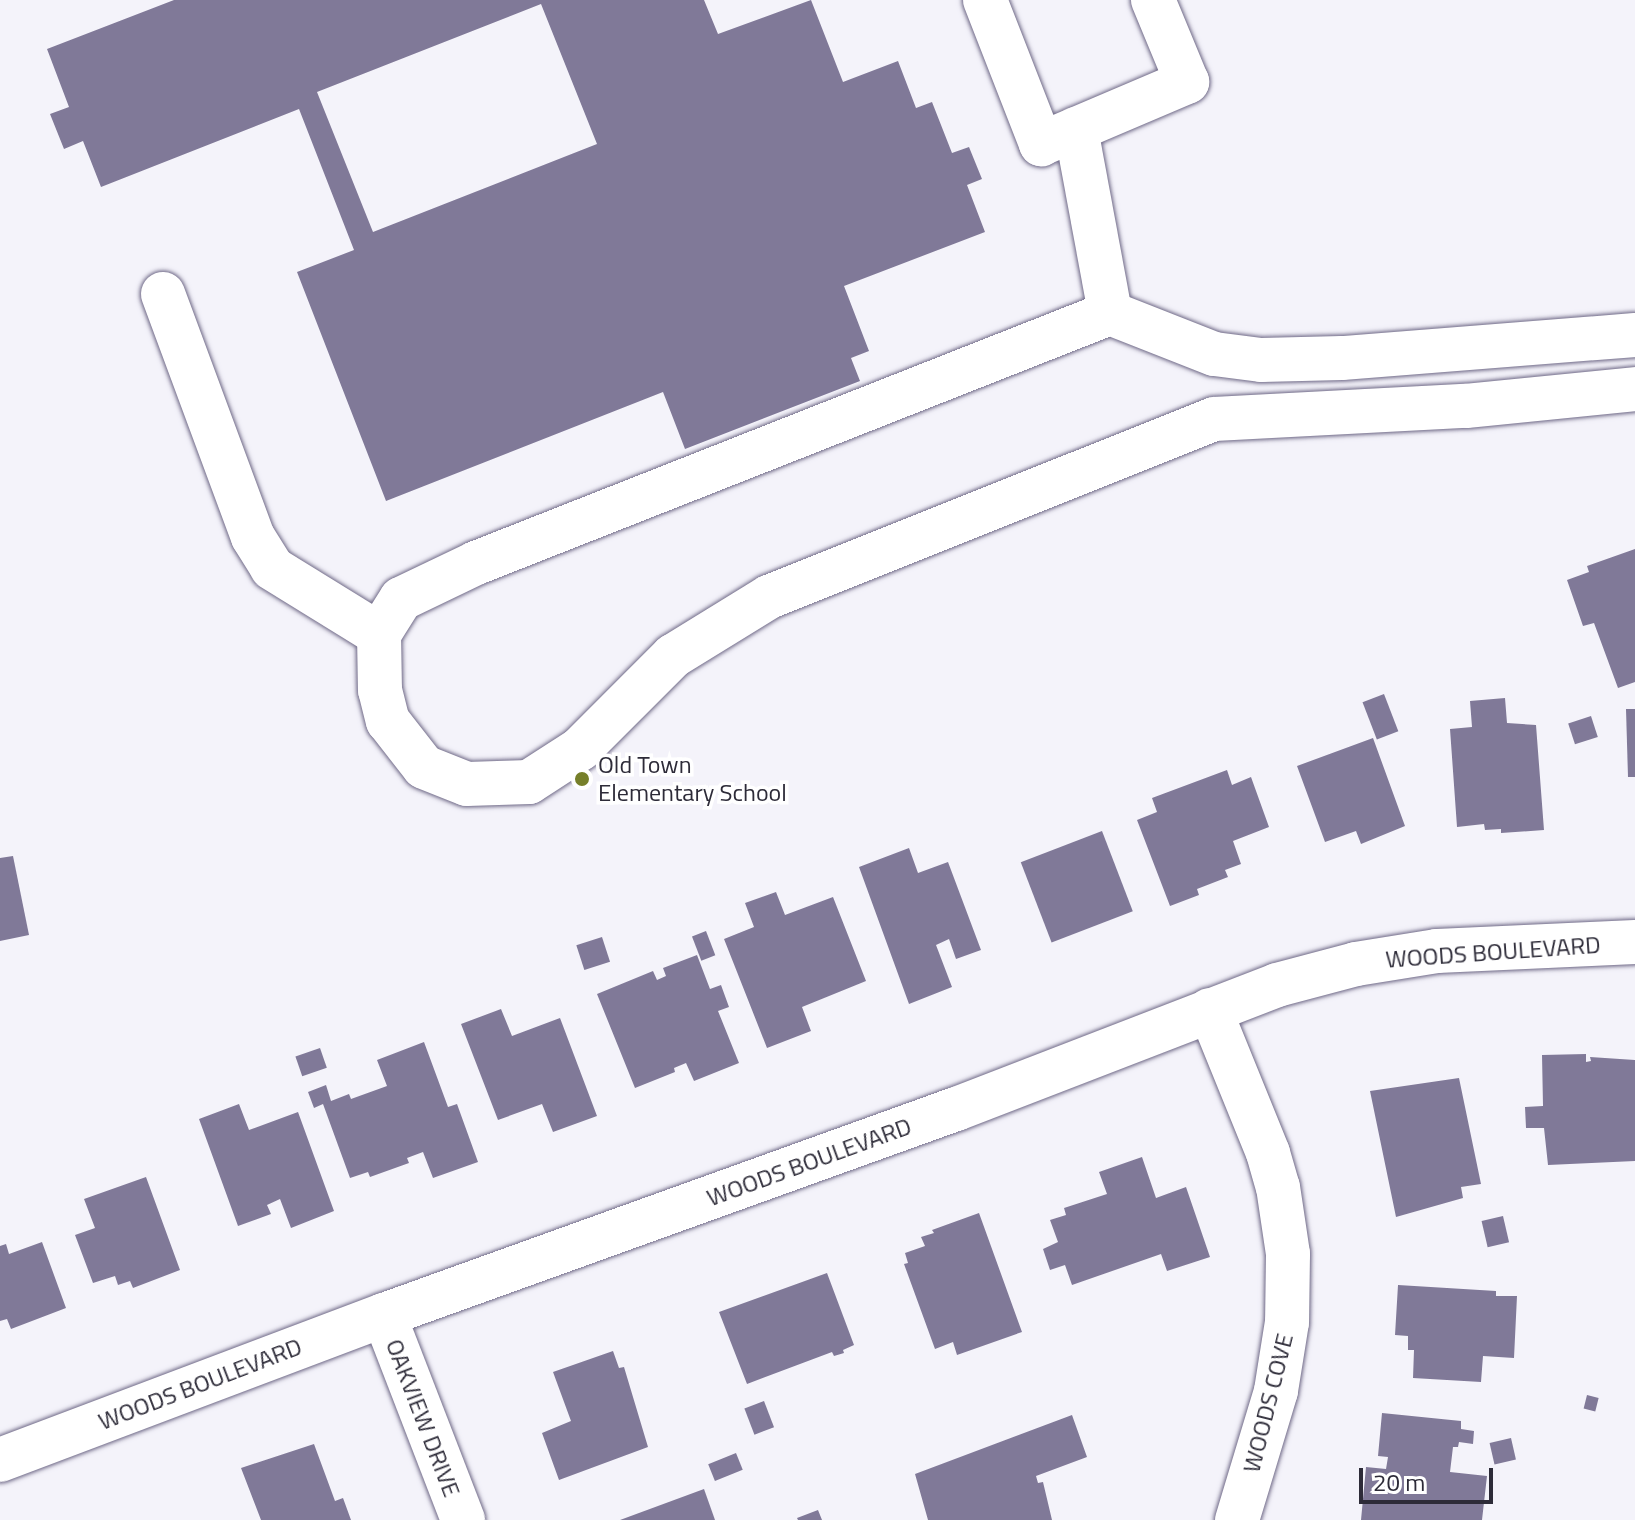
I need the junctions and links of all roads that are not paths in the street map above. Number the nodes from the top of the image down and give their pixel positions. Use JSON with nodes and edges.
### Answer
{"nodes":[{"id":1,"x":985,"y":0,"type":"edge"},
{"id":2,"x":1153,"y":0,"type":"edge"},
{"id":3,"x":1076,"y":129,"type":"junction"},
{"id":4,"x":163,"y":294,"type":"dead end"},
{"id":5,"x":1110,"y":313,"type":"junction"},
{"id":6,"x":1635,"y":335,"type":"edge"},
{"id":7,"x":1214,"y":354,"type":"junction"},
{"id":8,"x":1635,"y":389,"type":"edge"},
{"id":9,"x":1214,"y":419,"type":"junction"},
{"id":10,"x":379,"y":634,"type":"junction"},
{"id":11,"x":1635,"y":942,"type":"edge"},
{"id":12,"x":1210,"y":1010,"type":"junction"},
{"id":13,"x":384,"y":1315,"type":"junction"},
{"id":14,"x":0,"y":1460,"type":"edge"},
{"id":15,"x":463,"y":1520,"type":"edge"},
{"id":16,"x":1237,"y":1520,"type":"edge"}],
"edges":[{"from":1,"to":3,"type":"street"},
{"from":2,"to":3,"type":"street"},
{"from":3,"to":5,"type":"street"},
{"from":4,"to":10,"type":"street"},
{"from":5,"to":7,"type":"street"},
{"from":5,"to":10,"type":"street"},
{"from":6,"to":7,"type":"street"},
{"from":7,"to":9,"type":"street"},
{"from":8,"to":9,"type":"street"},
{"from":9,"to":10,"type":"street"},
{"from":11,"to":12,"type":"street","name":"WOODS BOULEVARD"},
{"from":12,"to":13,"type":"street","name":"WOODS BOULEVARD"},
{"from":12,"to":16,"type":"street","name":"WOODS COVE"},
{"from":13,"to":14,"type":"street","name":"WOODS BOULEVARD"},
{"from":13,"to":15,"type":"street","name":"OAKVIEW DRIVE"}]}
